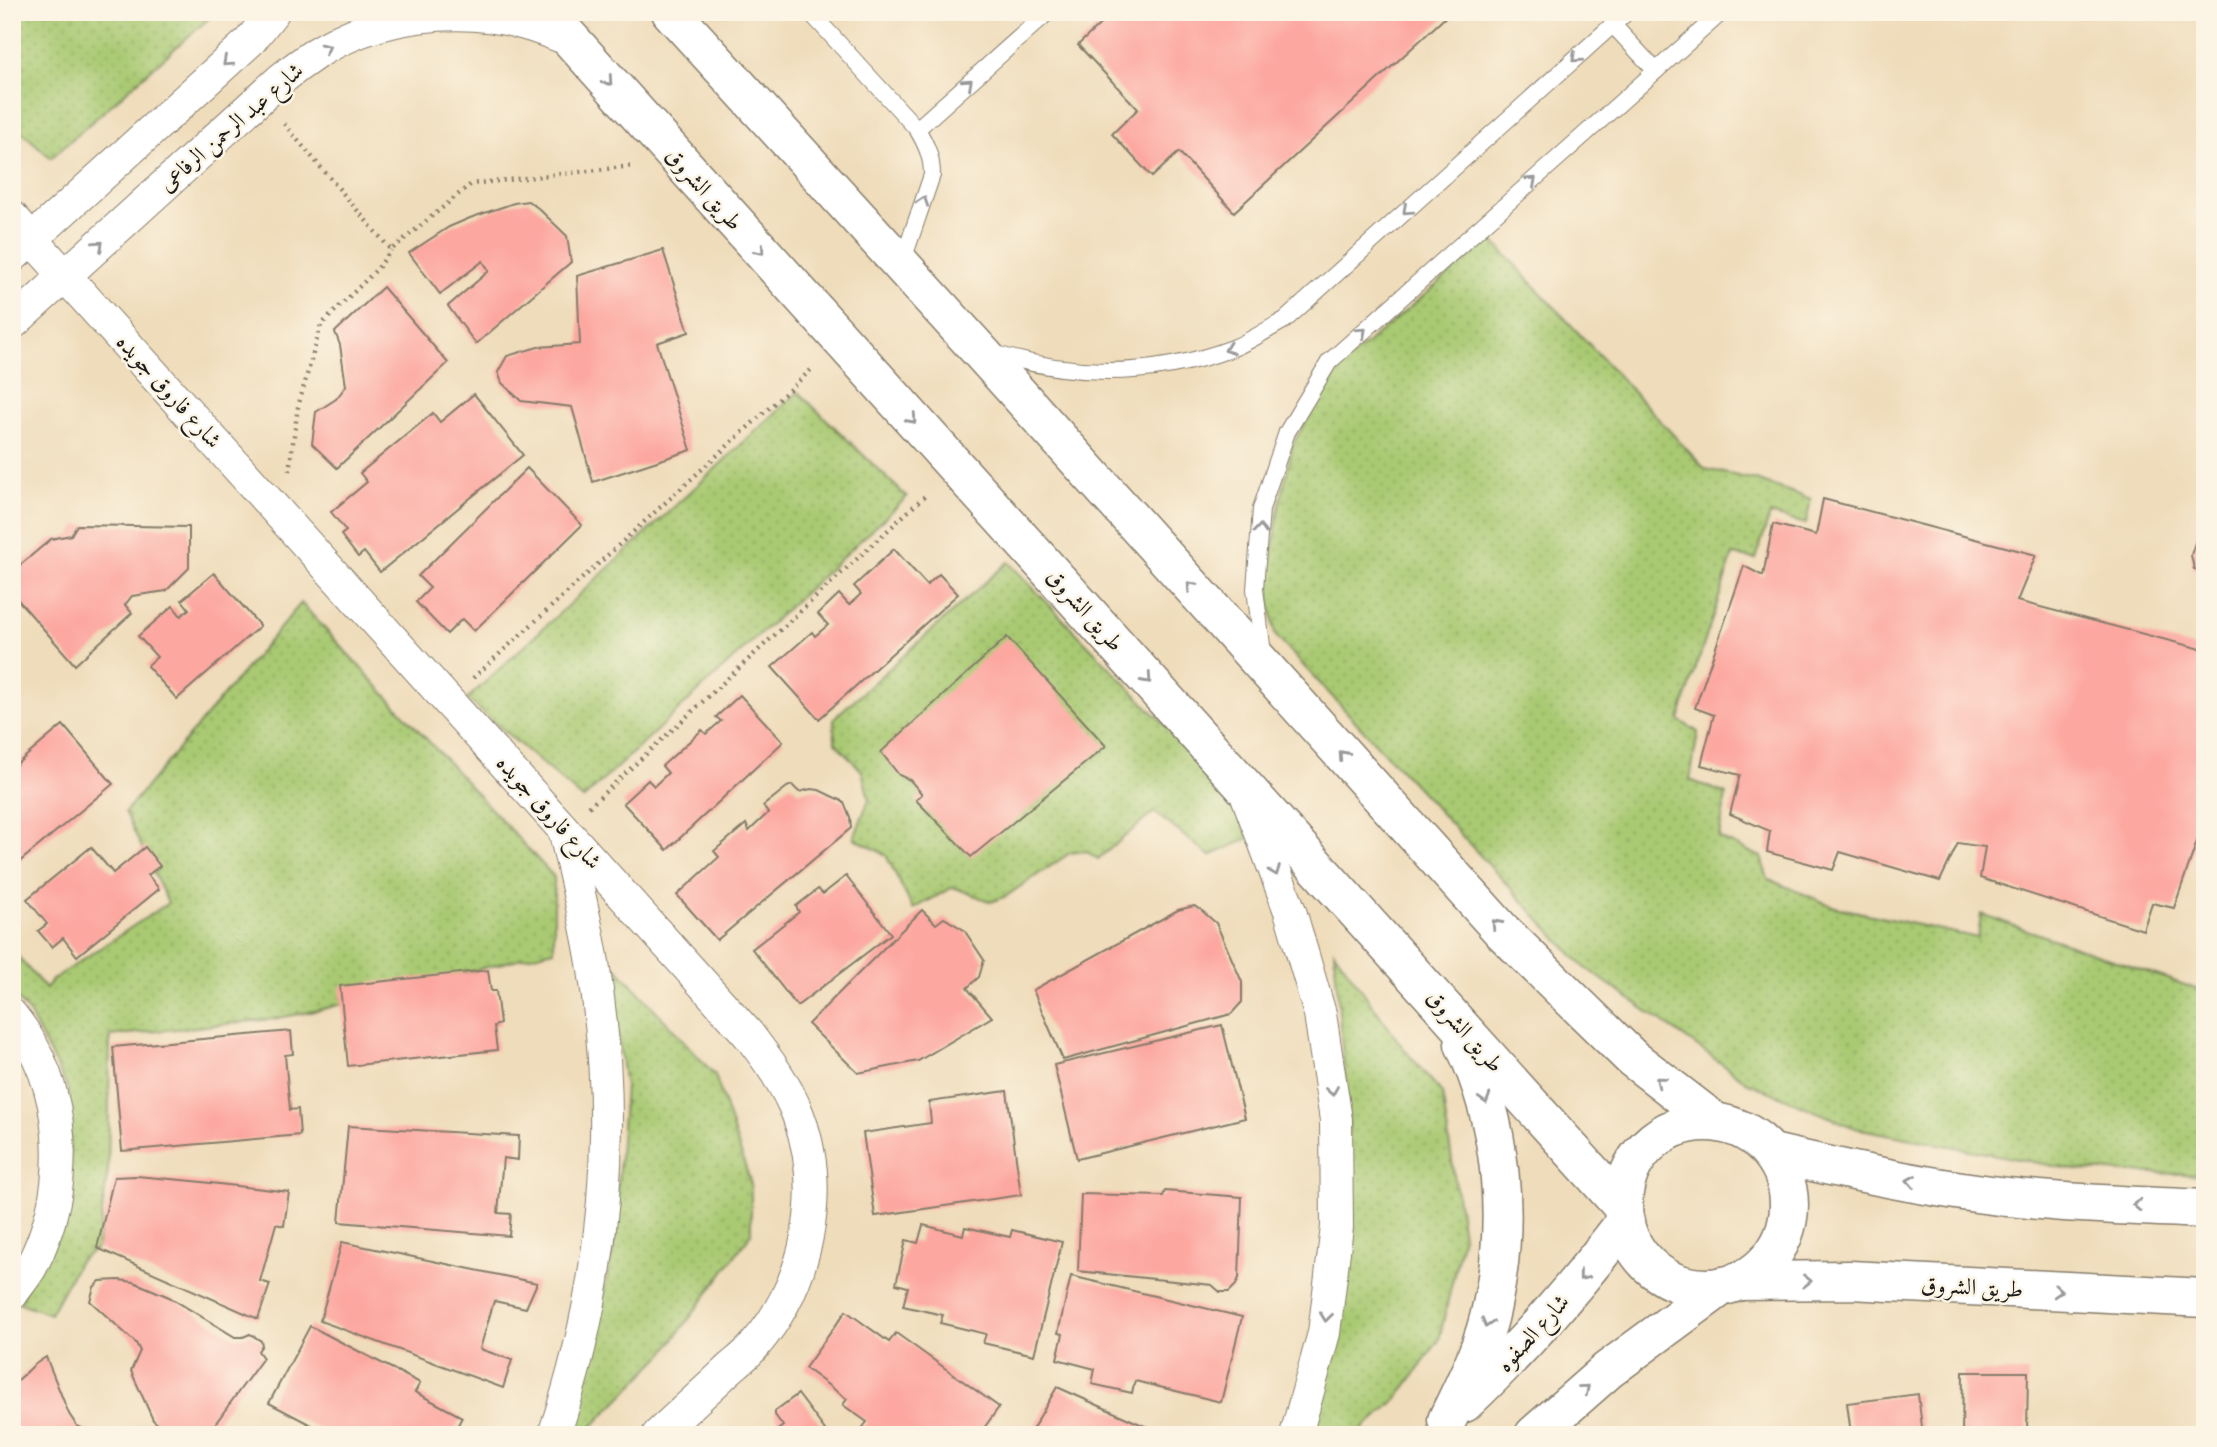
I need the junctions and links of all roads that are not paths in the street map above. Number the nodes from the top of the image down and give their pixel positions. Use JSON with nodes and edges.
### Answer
{"nodes":[{"id":1,"x":273,"y":12,"type":"edge"},
{"id":2,"x":546,"y":12,"type":"edge"},
{"id":3,"x":810,"y":12,"type":"edge"},
{"id":4,"x":1048,"y":12,"type":"edge"},
{"id":5,"x":1627,"y":12,"type":"edge"},
{"id":6,"x":1722,"y":12,"type":"edge"},
{"id":7,"x":673,"y":13,"type":"edge"},
{"id":8,"x":1613,"y":25,"type":"junction"},
{"id":9,"x":572,"y":41,"type":"junction"},
{"id":10,"x":1656,"y":71,"type":"junction"},
{"id":11,"x":917,"y":129,"type":"junction"},
{"id":12,"x":19,"y":238,"type":"edge"},
{"id":13,"x":901,"y":265,"type":"junction"},
{"id":14,"x":65,"y":276,"type":"junction"},
{"id":15,"x":12,"y":324,"type":"edge"},
{"id":16,"x":977,"y":348,"type":"junction"},
{"id":17,"x":1266,"y":670,"type":"junction"},
{"id":18,"x":1243,"y":785,"type":"junction"},
{"id":19,"x":564,"y":830,"type":"junction"},
{"id":20,"x":1449,"y":1013,"type":"junction"},
{"id":21,"x":12,"y":1016,"type":"edge"},
{"id":22,"x":1715,"y":1122,"type":"junction"},
{"id":23,"x":1772,"y":1153,"type":"junction"},
{"id":24,"x":2205,"y":1209,"type":"edge"},
{"id":25,"x":1624,"y":1214,"type":"junction"},
{"id":26,"x":1730,"y":1284,"type":"junction"},
{"id":27,"x":12,"y":1294,"type":"edge"},
{"id":28,"x":2205,"y":1298,"type":"edge"},
{"id":29,"x":1439,"y":1427,"type":"edge"},
{"id":30,"x":554,"y":1435,"type":"edge"},
{"id":31,"x":658,"y":1435,"type":"edge"},
{"id":32,"x":1296,"y":1435,"type":"edge"},
{"id":33,"x":1534,"y":1435,"type":"edge"}],
"edges":[{"from":1,"to":12,"type":"street","one_way":true},
{"from":2,"to":9,"type":"street","name":"طريق الشروق"},
{"from":3,"to":11,"type":"lane"},
{"from":11,"to":4,"type":"lane","one_way":true},
{"from":5,"to":8,"type":"lane"},
{"from":6,"to":10,"type":"lane"},
{"from":7,"to":13,"type":"street"},
{"from":8,"to":10,"type":"lane"},
{"from":8,"to":16,"type":"lane","one_way":true},
{"from":14,"to":9,"type":"street","name":"شارع عبد الرحمن الرفاعى","one_way":true},
{"from":9,"to":18,"type":"street","name":"طريق الشروق","one_way":true},
{"from":17,"to":10,"type":"lane","one_way":true},
{"from":13,"to":11,"type":"lane","one_way":true},
{"from":12,"to":14,"type":"street","name":"شارع فاروق جويده"},
{"from":13,"to":16,"type":"street"},
{"from":14,"to":15,"type":"street","name":"شارع عبد الرحمن الرفاعى"},
{"from":14,"to":19,"type":"street","name":"شارع فاروق جويده"},
{"from":17,"to":16,"type":"street","one_way":true},
{"from":22,"to":17,"type":"street","one_way":true},
{"from":18,"to":20,"type":"street","name":"طريق الشروق"},
{"from":18,"to":32,"type":"street","one_way":true},
{"from":19,"to":30,"type":"street"},
{"from":19,"to":31,"type":"street","name":"شارع فاروق جويده"},
{"from":20,"to":25,"type":"street","name":"طريق الشروق"},
{"from":20,"to":29,"type":"street","one_way":true},
{"from":21,"to":27,"type":"street"},
{"from":22,"to":23,"type":"street"},
{"from":22,"to":25,"type":"street"},
{"from":24,"to":23,"type":"street","one_way":true},
{"from":23,"to":26,"type":"street"},
{"from":25,"to":26,"type":"street"},
{"from":25,"to":29,"type":"street","name":"شارع الصفوه","one_way":true},
{"from":26,"to":28,"type":"street","name":"طريق الشروق","one_way":true},
{"from":33,"to":26,"type":"street","one_way":true}]}
